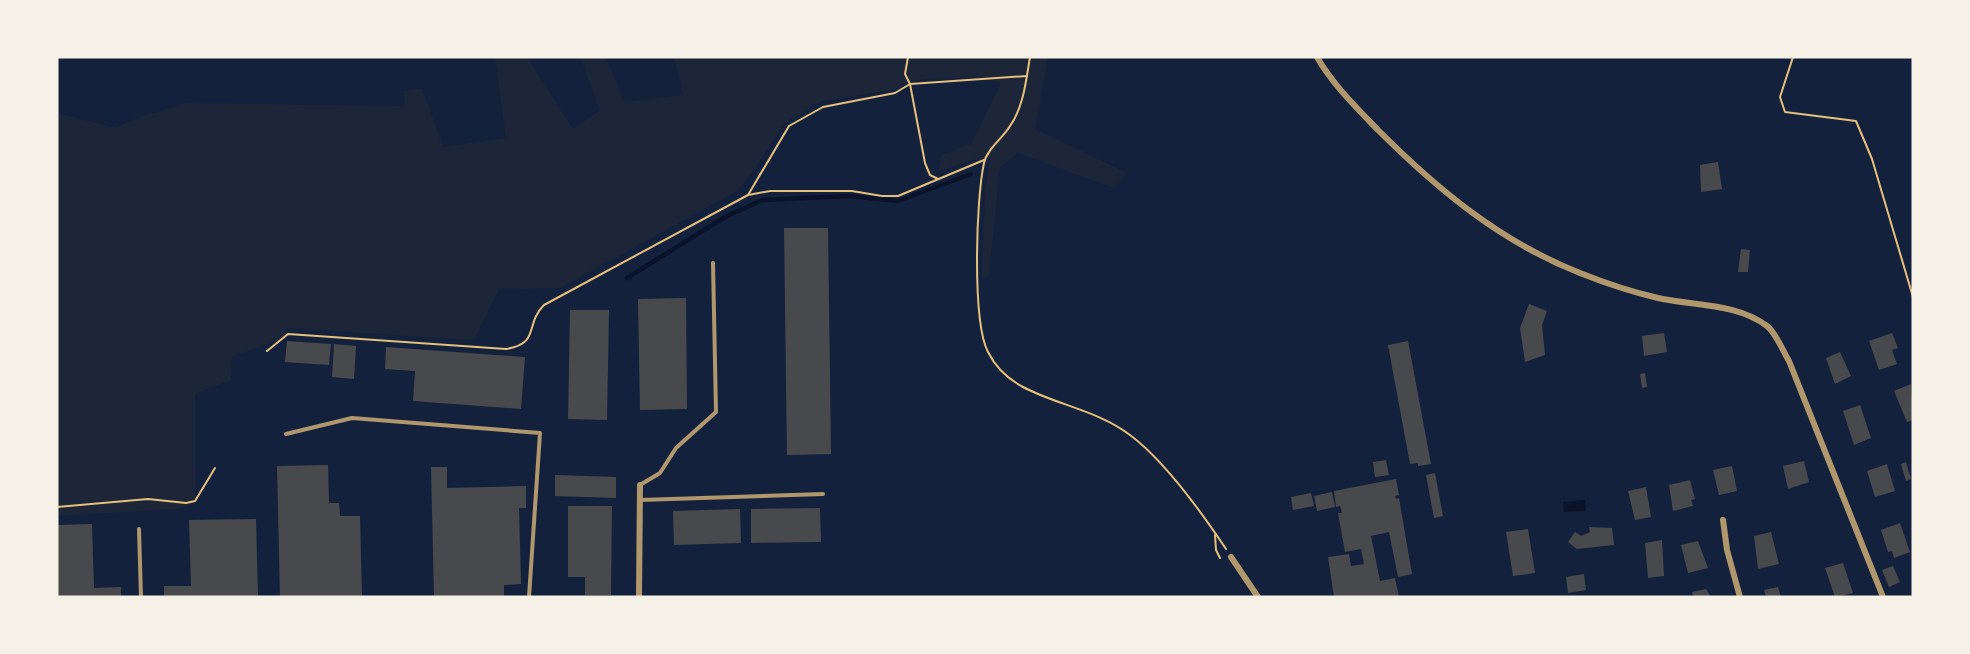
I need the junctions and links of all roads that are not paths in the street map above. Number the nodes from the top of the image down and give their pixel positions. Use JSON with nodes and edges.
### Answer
{"nodes":[{"id":1,"x":1317,"y":57,"type":"edge"},
{"id":2,"x":713,"y":263,"type":"dead end"},
{"id":3,"x":286,"y":434,"type":"dead end"},
{"id":4,"x":640,"y":485,"type":"joint"},
{"id":5,"x":824,"y":494,"type":"dead end"},
{"id":6,"x":640,"y":500,"type":"junction"},
{"id":7,"x":1723,"y":520,"type":"dead end"},
{"id":8,"x":139,"y":529,"type":"dead end"},
{"id":9,"x":1231,"y":557,"type":"road end"},
{"id":10,"x":141,"y":597,"type":"edge"},
{"id":11,"x":529,"y":597,"type":"edge"},
{"id":12,"x":639,"y":597,"type":"edge"},
{"id":13,"x":1258,"y":597,"type":"edge"},
{"id":14,"x":1740,"y":597,"type":"edge"},
{"id":15,"x":1883,"y":597,"type":"edge"}],
"edges":[{"from":1,"to":15,"type":"street"},
{"from":2,"to":4,"type":"lane"},
{"from":3,"to":11,"type":"lane"},
{"from":4,"to":6,"type":"street"},
{"from":5,"to":6,"type":"lane"},
{"from":6,"to":12,"type":"street"},
{"from":7,"to":14,"type":"street"},
{"from":8,"to":10,"type":"lane"},
{"from":9,"to":13,"type":"street"}]}
